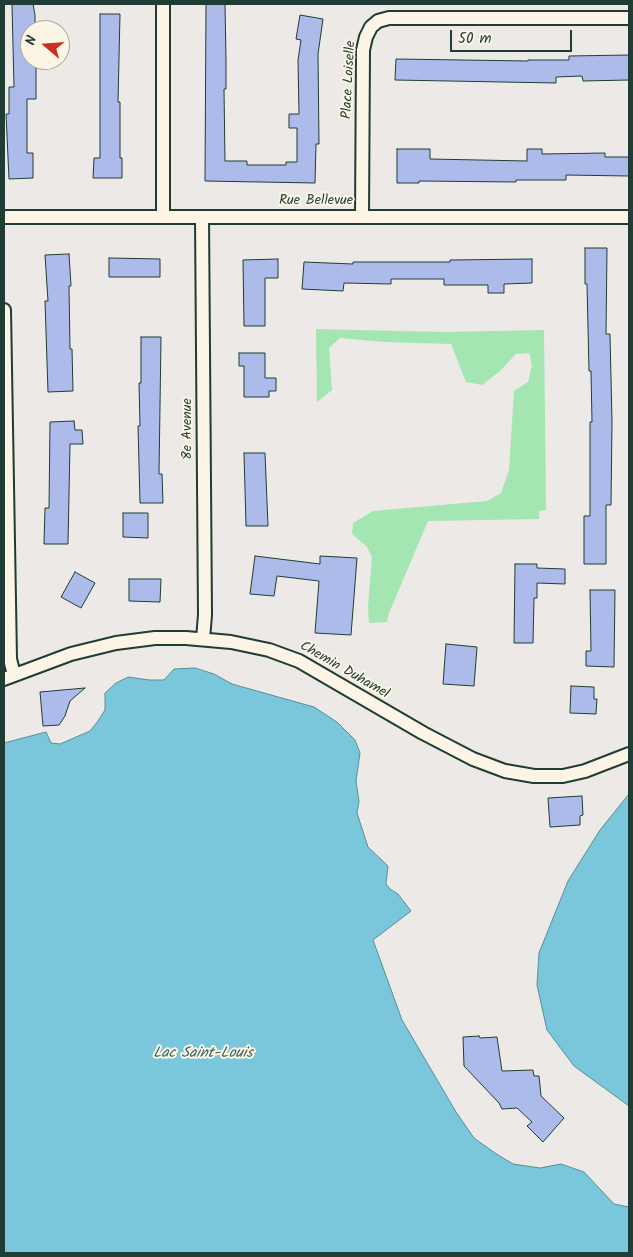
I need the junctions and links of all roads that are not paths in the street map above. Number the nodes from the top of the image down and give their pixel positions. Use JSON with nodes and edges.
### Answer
{"nodes":[{"id":1,"x":163,"y":4,"type":"edge"},
{"id":2,"x":629,"y":18,"type":"edge"},
{"id":3,"x":163,"y":216,"type":"junction"},
{"id":4,"x":4,"y":217,"type":"edge"},
{"id":5,"x":362,"y":217,"type":"junction"},
{"id":6,"x":629,"y":217,"type":"edge"},
{"id":7,"x":202,"y":218,"type":"junction"},
{"id":8,"x":4,"y":310,"type":"edge"},
{"id":9,"x":203,"y":639,"type":"junction"},
{"id":10,"x":9,"y":677,"type":"edge"},
{"id":11,"x":629,"y":754,"type":"edge"}],
"edges":[{"from":1,"to":3,"type":"street"},
{"from":2,"to":5,"type":"street","name":"Place Loiselle"},
{"from":3,"to":4,"type":"street","name":"Rue Bellevue"},
{"from":3,"to":7,"type":"street","name":"Rue Bellevue"},
{"from":5,"to":6,"type":"street","name":"Rue Bellevue"},
{"from":5,"to":7,"type":"street","name":"Rue Bellevue"},
{"from":7,"to":9,"type":"street","name":"8e Avenue"},
{"from":8,"to":10,"type":"street"},
{"from":9,"to":10,"type":"street","name":"Chemin Duhamel"},
{"from":9,"to":11,"type":"street","name":"Chemin Duhamel"}]}
